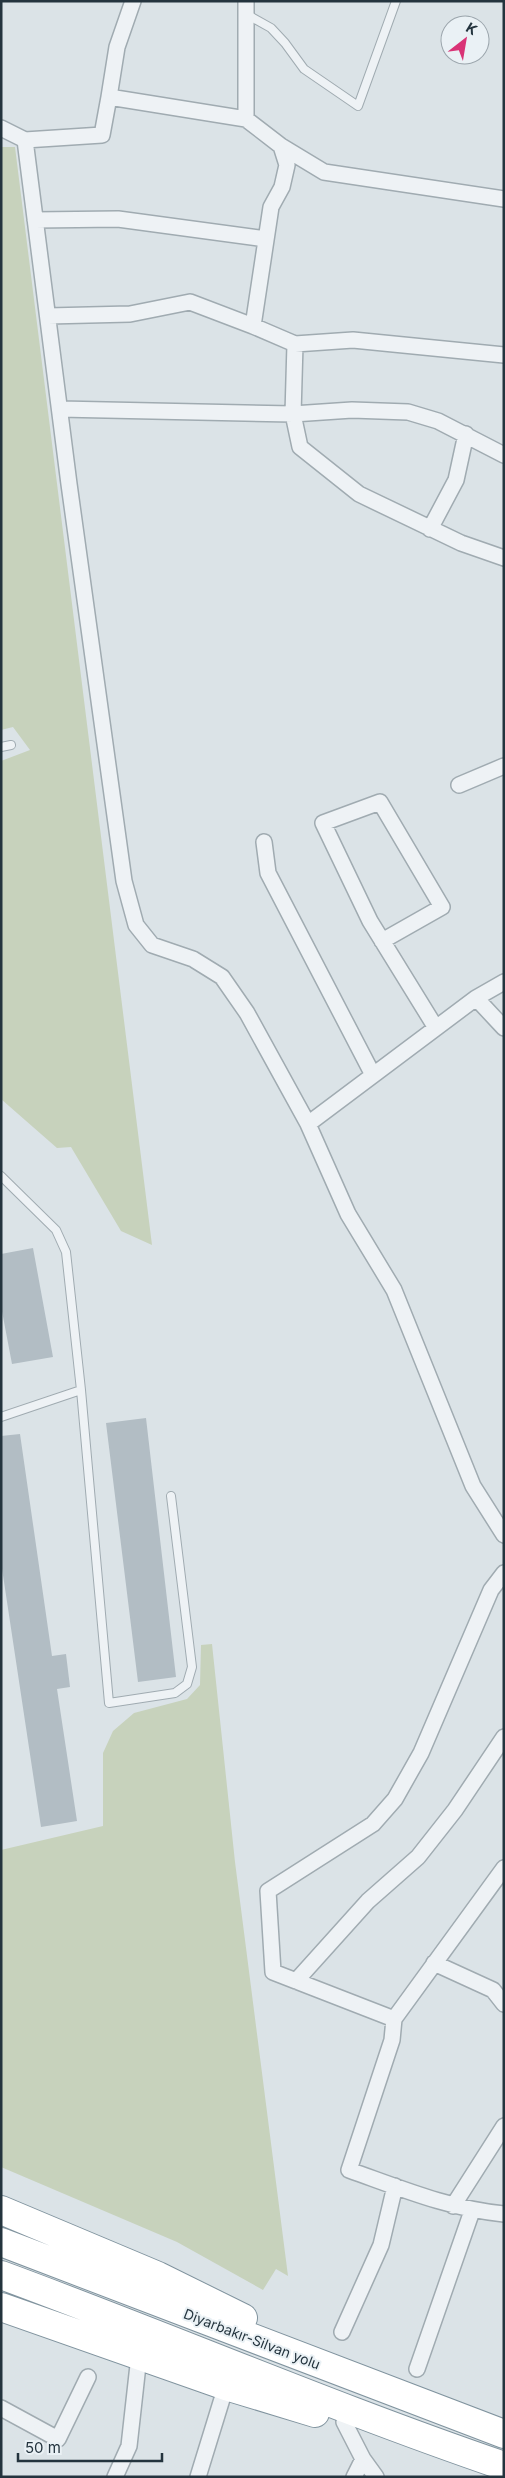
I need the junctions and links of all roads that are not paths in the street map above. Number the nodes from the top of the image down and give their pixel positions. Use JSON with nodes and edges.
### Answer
{"nodes":[{"id":1,"x":133,"y":1,"type":"edge"},
{"id":2,"x":396,"y":1,"type":"edge"},
{"id":3,"x":246,"y":8,"type":"edge"},
{"id":4,"x":109,"y":97,"type":"junction"},
{"id":5,"x":246,"y":119,"type":"junction"},
{"id":6,"x":1,"y":128,"type":"edge"},
{"id":7,"x":25,"y":140,"type":"junction"},
{"id":8,"x":281,"y":146,"type":"junction"},
{"id":9,"x":504,"y":199,"type":"edge"},
{"id":10,"x":35,"y":220,"type":"junction"},
{"id":11,"x":266,"y":238,"type":"junction"},
{"id":12,"x":48,"y":316,"type":"junction"},
{"id":13,"x":253,"y":326,"type":"junction"},
{"id":14,"x":295,"y":344,"type":"junction"},
{"id":15,"x":504,"y":355,"type":"edge"},
{"id":16,"x":60,"y":409,"type":"junction"},
{"id":17,"x":293,"y":414,"type":"junction"},
{"id":18,"x":466,"y":434,"type":"junction"},
{"id":19,"x":504,"y":455,"type":"edge"},
{"id":20,"x":430,"y":529,"type":"junction"},
{"id":21,"x":504,"y":558,"type":"edge"},
{"id":22,"x":11,"y":745,"type":"dead end"},
{"id":23,"x":1,"y":747,"type":"edge"},
{"id":24,"x":504,"y":766,"type":"edge"},
{"id":25,"x":459,"y":785,"type":"dead end"},
{"id":26,"x":264,"y":842,"type":"dead end"},
{"id":27,"x":382,"y":941,"type":"junction"},
{"id":28,"x":504,"y":982,"type":"edge"},
{"id":29,"x":476,"y":998,"type":"junction"},
{"id":30,"x":436,"y":1028,"type":"junction"},
{"id":31,"x":504,"y":1028,"type":"edge"},
{"id":32,"x":374,"y":1075,"type":"junction"},
{"id":33,"x":308,"y":1124,"type":"junction"},
{"id":34,"x":1,"y":1176,"type":"edge"},
{"id":35,"x":81,"y":1390,"type":"junction"},
{"id":36,"x":1,"y":1416,"type":"edge"},
{"id":37,"x":171,"y":1496,"type":"dead end"},
{"id":38,"x":504,"y":1535,"type":"edge"},
{"id":39,"x":504,"y":1573,"type":"edge"},
{"id":40,"x":504,"y":1737,"type":"edge"},
{"id":41,"x":504,"y":1868,"type":"edge"},
{"id":42,"x":434,"y":1963,"type":"junction"},
{"id":43,"x":296,"y":1981,"type":"junction"},
{"id":44,"x":504,"y":2004,"type":"edge"},
{"id":45,"x":394,"y":2019,"type":"junction"},
{"id":46,"x":504,"y":2126,"type":"edge"},
{"id":47,"x":396,"y":2186,"type":"junction"},
{"id":48,"x":453,"y":2206,"type":"junction"},
{"id":49,"x":1,"y":2210,"type":"edge"},
{"id":50,"x":472,"y":2211,"type":"junction"},
{"id":51,"x":504,"y":2214,"type":"edge"},
{"id":52,"x":1,"y":2242,"type":"edge"},
{"id":53,"x":1,"y":2275,"type":"edge"},
{"id":54,"x":1,"y":2307,"type":"edge"},
{"id":55,"x":342,"y":2332,"type":"dead end"},
{"id":56,"x":139,"y":2356,"type":"junction"},
{"id":57,"x":417,"y":2369,"type":"dead end"},
{"id":58,"x":88,"y":2377,"type":"dead end"},
{"id":59,"x":226,"y":2386,"type":"junction"},
{"id":60,"x":399,"y":2395,"type":"junction"},
{"id":61,"x":3,"y":2412,"type":"edge"},
{"id":62,"x":344,"y":2422,"type":"junction"},
{"id":63,"x":504,"y":2434,"type":"edge"},
{"id":64,"x":416,"y":2436,"type":"junction"},
{"id":65,"x":363,"y":2460,"type":"junction"},
{"id":66,"x":504,"y":2466,"type":"edge"},
{"id":67,"x":115,"y":2477,"type":"edge"},
{"id":68,"x":198,"y":2477,"type":"edge"},
{"id":69,"x":354,"y":2477,"type":"edge"},
{"id":70,"x":376,"y":2477,"type":"edge"}],
"edges":[{"from":1,"to":4,"type":"street"},
{"from":2,"to":3,"type":"lane"},
{"from":3,"to":5,"type":"street"},
{"from":4,"to":5,"type":"street"},
{"from":4,"to":7,"type":"street"},
{"from":5,"to":8,"type":"street"},
{"from":6,"to":7,"type":"street"},
{"from":7,"to":10,"type":"street"},
{"from":8,"to":9,"type":"street"},
{"from":8,"to":11,"type":"street"},
{"from":10,"to":11,"type":"street"},
{"from":10,"to":12,"type":"street"},
{"from":11,"to":13,"type":"street"},
{"from":12,"to":13,"type":"street"},
{"from":12,"to":16,"type":"street"},
{"from":13,"to":14,"type":"street"},
{"from":14,"to":15,"type":"street"},
{"from":14,"to":17,"type":"street"},
{"from":16,"to":17,"type":"street"},
{"from":16,"to":33,"type":"street"},
{"from":17,"to":18,"type":"street"},
{"from":17,"to":20,"type":"street"},
{"from":18,"to":19,"type":"street"},
{"from":18,"to":20,"type":"street"},
{"from":20,"to":21,"type":"street"},
{"from":22,"to":23,"type":"lane"},
{"from":24,"to":25,"type":"street"},
{"from":26,"to":32,"type":"street"},
{"from":27,"to":27,"type":"street"},
{"from":27,"to":30,"type":"street"},
{"from":28,"to":29,"type":"street"},
{"from":29,"to":30,"type":"street"},
{"from":29,"to":31,"type":"street"},
{"from":30,"to":32,"type":"street"},
{"from":32,"to":33,"type":"street"},
{"from":33,"to":38,"type":"street"},
{"from":34,"to":35,"type":"lane"},
{"from":35,"to":36,"type":"lane"},
{"from":35,"to":37,"type":"lane"},
{"from":39,"to":43,"type":"street"},
{"from":40,"to":43,"type":"street"},
{"from":41,"to":42,"type":"street"},
{"from":42,"to":44,"type":"street"},
{"from":42,"to":45,"type":"street"},
{"from":43,"to":45,"type":"street"},
{"from":45,"to":47,"type":"street"},
{"from":46,"to":48,"type":"street"},
{"from":47,"to":48,"type":"street"},
{"from":47,"to":55,"type":"street"},
{"from":48,"to":50,"type":"street"},
{"from":49,"to":60,"type":"highway"},
{"from":50,"to":51,"type":"street"},
{"from":50,"to":57,"type":"street"},
{"from":52,"to":60,"type":"highway","name":"Diyarbakır-Silvan yolu"},
{"from":53,"to":64,"type":"highway","name":"Diyarbakır-Silvan yolu"},
{"from":54,"to":56,"type":"highway"},
{"from":56,"to":59,"type":"highway"},
{"from":56,"to":67,"type":"street"},
{"from":58,"to":61,"type":"street"},
{"from":59,"to":62,"type":"highway"},
{"from":59,"to":68,"type":"street"},
{"from":60,"to":63,"type":"highway","name":"Diyarbakır-Silvan yolu"},
{"from":62,"to":64,"type":"highway"},
{"from":62,"to":65,"type":"street"},
{"from":64,"to":66,"type":"highway","name":"Diyarbakır-Silvan yolu"},
{"from":65,"to":69,"type":"street"},
{"from":65,"to":70,"type":"street"}]}
